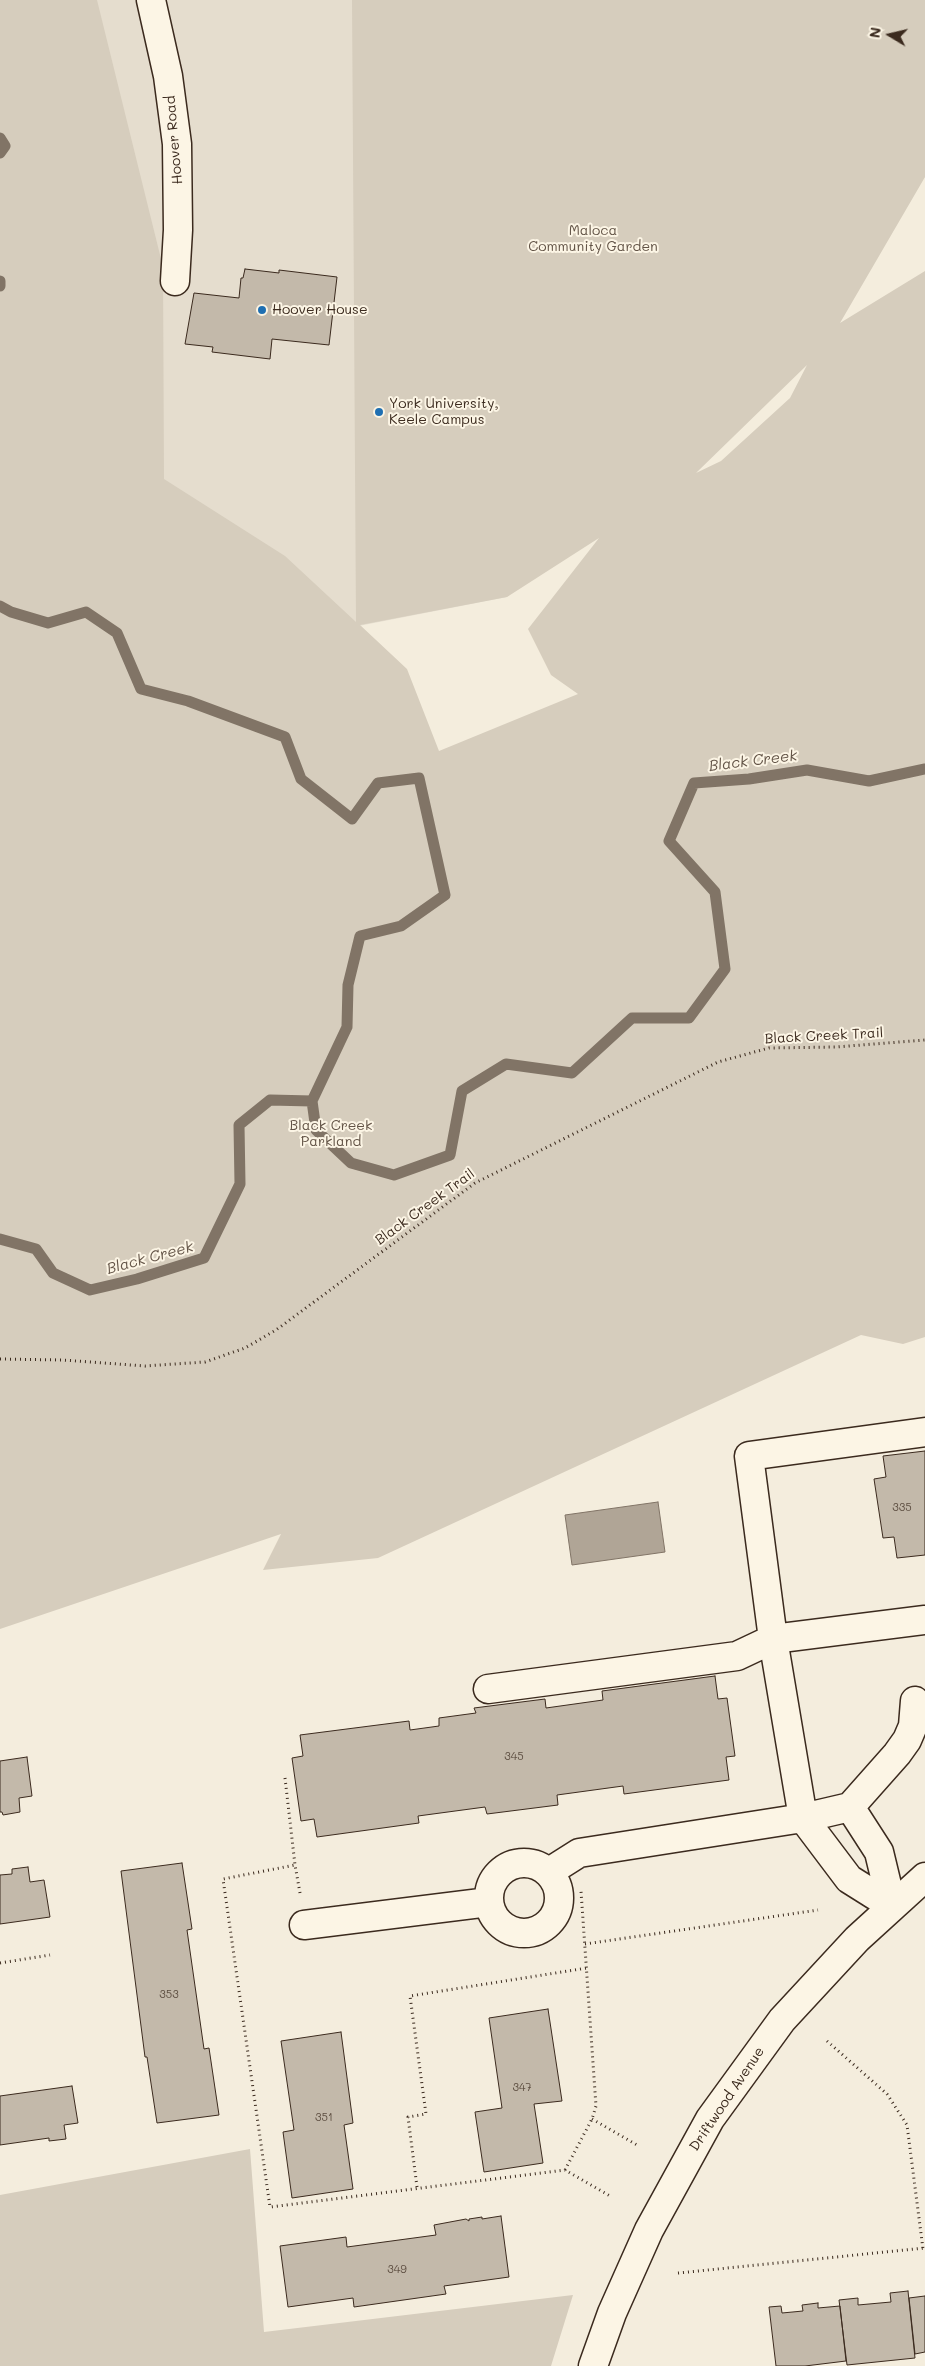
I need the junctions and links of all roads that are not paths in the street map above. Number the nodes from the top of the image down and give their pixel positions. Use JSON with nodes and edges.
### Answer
{"nodes":[{"id":1,"x":151,"y":0,"type":"edge"},
{"id":2,"x":175,"y":281,"type":"dead end"},
{"id":3,"x":925,"y":1432,"type":"edge"},
{"id":4,"x":925,"y":1620,"type":"edge"},
{"id":5,"x":774,"y":1639,"type":"junction"},
{"id":6,"x":488,"y":1689,"type":"dead end"},
{"id":7,"x":916,"y":1701,"type":"dead end"},
{"id":8,"x":850,"y":1807,"type":"junction"},
{"id":9,"x":803,"y":1818,"type":"junction"},
{"id":10,"x":549,"y":1872,"type":"junction"},
{"id":11,"x":925,"y":1876,"type":"edge"},
{"id":12,"x":489,"y":1902,"type":"junction"},
{"id":13,"x":892,"y":1906,"type":"junction"},
{"id":14,"x":304,"y":1926,"type":"road end"},
{"id":15,"x":594,"y":2366,"type":"edge"}],
"edges":[{"from":1,"to":2,"type":"street","name":"Hoover Road"},
{"from":3,"to":5,"type":"street"},
{"from":4,"to":5,"type":"street"},
{"from":5,"to":6,"type":"street"},
{"from":5,"to":9,"type":"street"},
{"from":7,"to":8,"type":"street"},
{"from":8,"to":9,"type":"street"},
{"from":8,"to":13,"type":"street"},
{"from":9,"to":10,"type":"street"},
{"from":9,"to":13,"type":"street"},
{"from":10,"to":12,"type":"street"},
{"from":10,"to":12,"type":"street"},
{"from":11,"to":13,"type":"street","name":"Driftwood Avenue"},
{"from":12,"to":14,"type":"street"},
{"from":13,"to":15,"type":"street","name":"Driftwood Avenue"}]}
